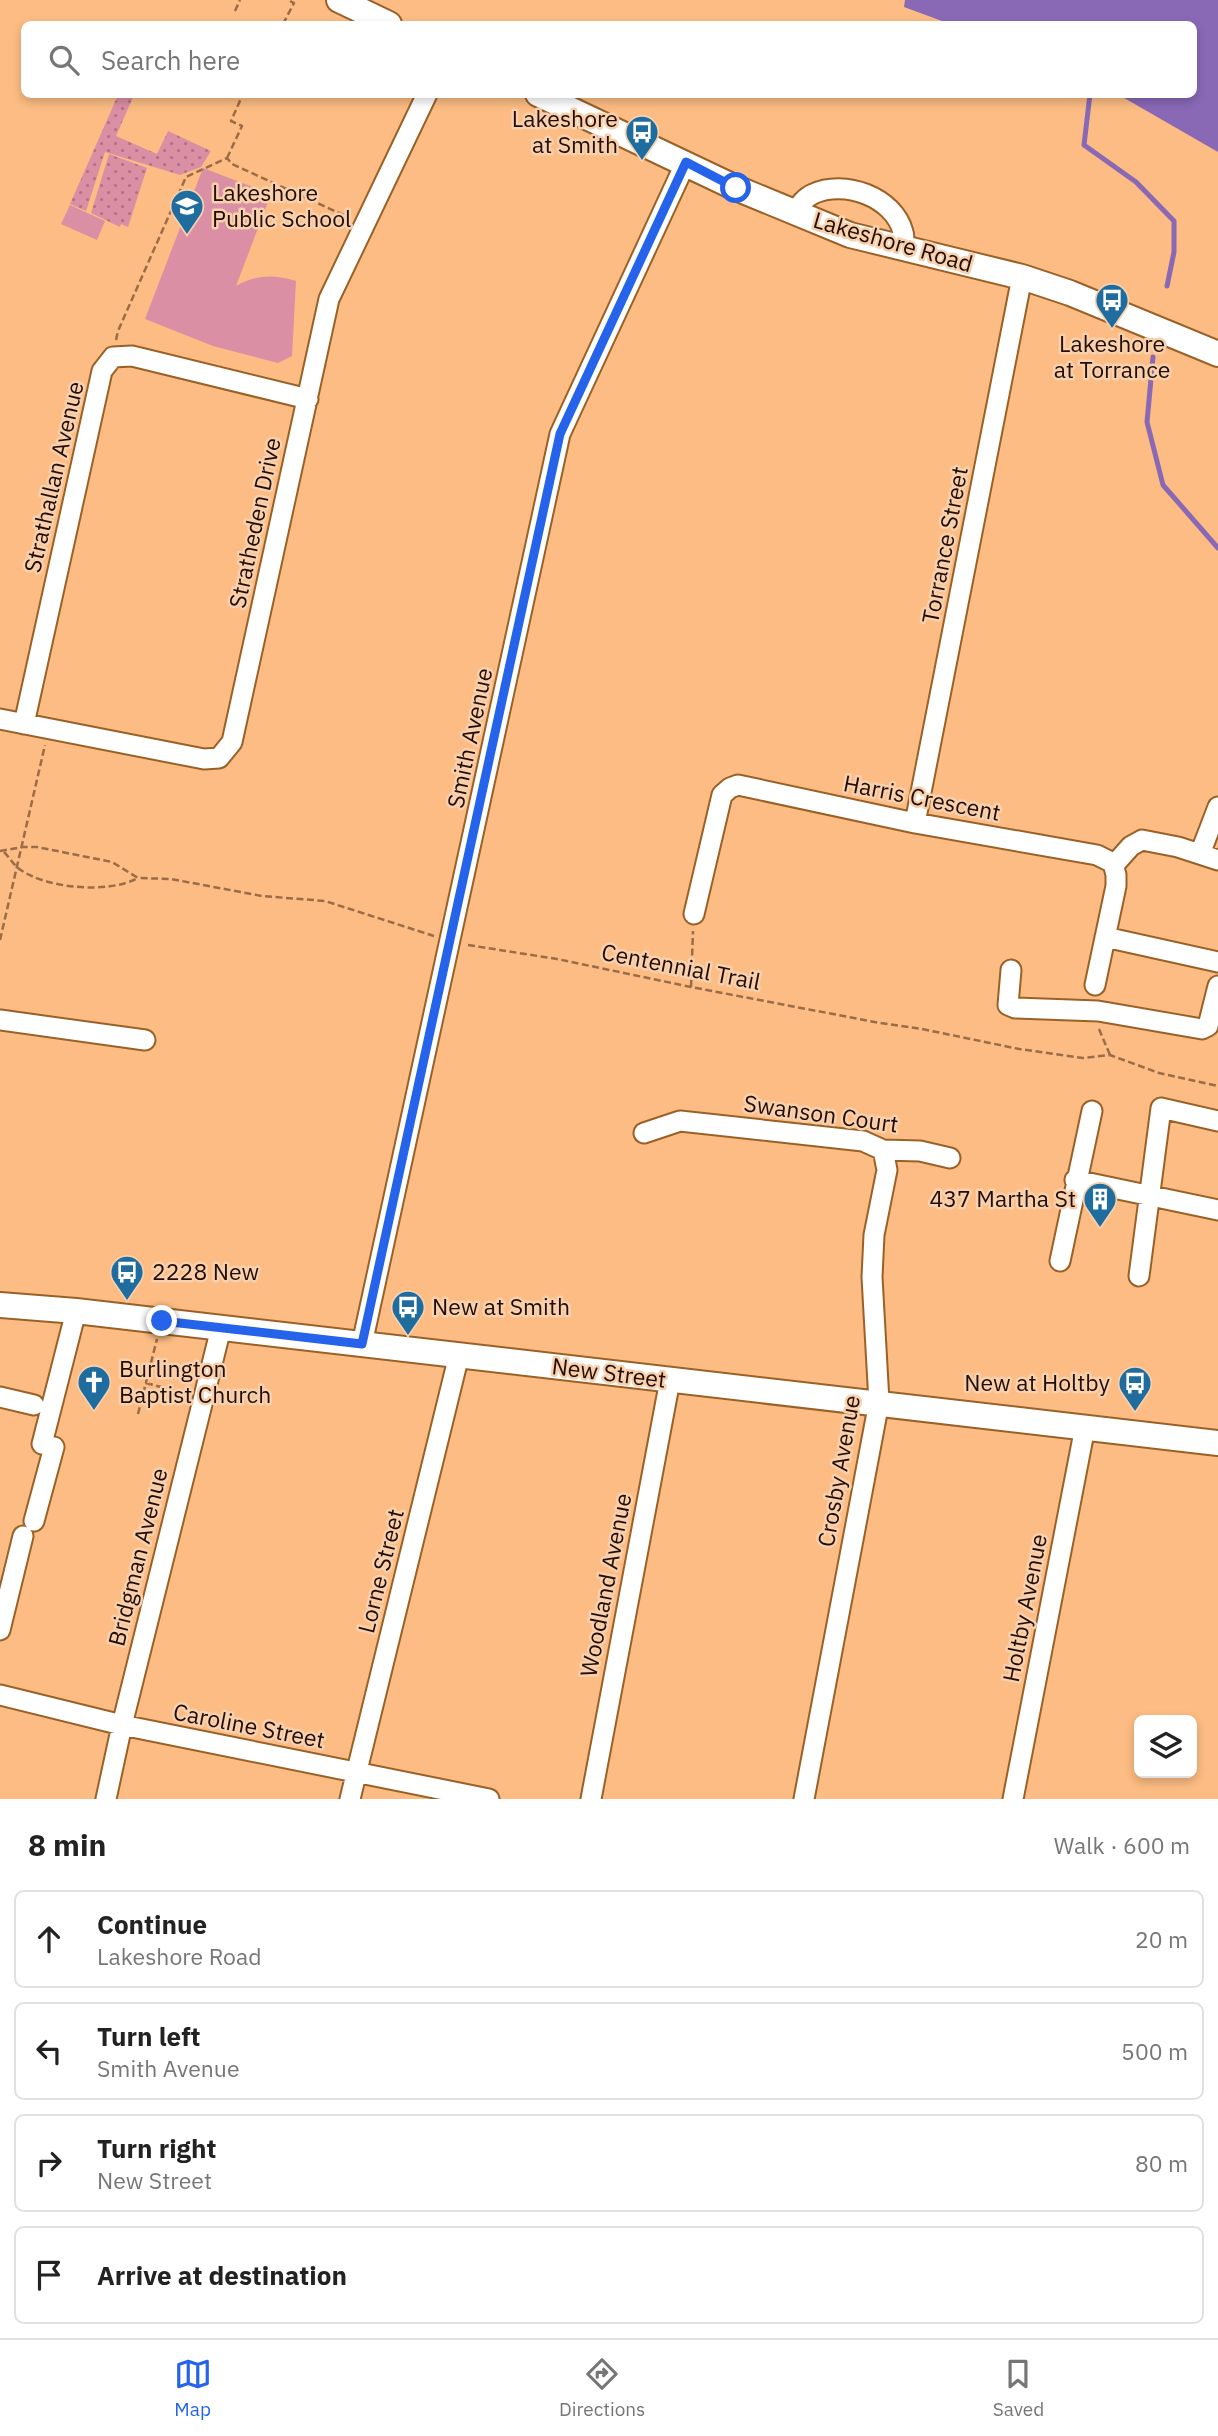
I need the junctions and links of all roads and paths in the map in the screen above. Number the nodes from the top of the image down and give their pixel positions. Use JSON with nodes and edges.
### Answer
{"nodes":[{"id":1,"x":240,"y":0,"type":"edge"},
{"id":2,"x":288,"y":0,"type":"edge"},
{"id":3,"x":339,"y":0,"type":"edge"},
{"id":4,"x":235,"y":11,"type":"dead end"},
{"id":5,"x":285,"y":21,"type":"edge"},
{"id":6,"x":383,"y":21,"type":"edge"},
{"id":7,"x":241,"y":98,"type":"edge"},
{"id":8,"x":425,"y":98,"type":"edge"},
{"id":9,"x":547,"y":98,"type":"edge"},
{"id":10,"x":227,"y":158,"type":"junction"},
{"id":11,"x":686,"y":162,"type":"junction"},
{"id":12,"x":794,"y":213,"type":"junction"},
{"id":13,"x":364,"y":224,"type":"junction"},
{"id":14,"x":904,"y":248,"type":"junction"},
{"id":15,"x":1022,"y":277,"type":"junction"},
{"id":16,"x":1218,"y":354,"type":"edge"},
{"id":17,"x":113,"y":357,"type":"junction"},
{"id":18,"x":308,"y":398,"type":"junction"},
{"id":19,"x":0,"y":719,"type":"edge"},
{"id":20,"x":24,"y":724,"type":"junction"},
{"id":21,"x":48,"y":731,"type":"junction"},
{"id":22,"x":1218,"y":807,"type":"edge"},
{"id":23,"x":915,"y":823,"type":"junction"},
{"id":24,"x":23,"y":846,"type":"junction"},
{"id":25,"x":2,"y":851,"type":"edge"},
{"id":26,"x":1209,"y":857,"type":"edge"},
{"id":27,"x":1114,"y":865,"type":"junction"},
{"id":28,"x":17,"y":868,"type":"junction"},
{"id":29,"x":138,"y":878,"type":"junction"},
{"id":30,"x":694,"y":914,"type":"joint"},
{"id":31,"x":1105,"y":937,"type":"junction"},
{"id":32,"x":0,"y":940,"type":"edge"},
{"id":33,"x":450,"y":941,"type":"junction"},
{"id":34,"x":1218,"y":962,"type":"edge"},
{"id":35,"x":1011,"y":970,"type":"dead end"},
{"id":36,"x":1095,"y":985,"type":"dead end"},
{"id":37,"x":1218,"y":986,"type":"edge"},
{"id":38,"x":691,"y":987,"type":"junction"},
{"id":39,"x":0,"y":1020,"type":"edge"},
{"id":40,"x":145,"y":1040,"type":"dead end"},
{"id":41,"x":1218,"y":1086,"type":"edge"},
{"id":42,"x":1092,"y":1111,"type":"dead end"},
{"id":43,"x":1218,"y":1121,"type":"edge"},
{"id":44,"x":644,"y":1133,"type":"dead end"},
{"id":45,"x":883,"y":1150,"type":"junction"},
{"id":46,"x":950,"y":1158,"type":"dead end"},
{"id":47,"x":1075,"y":1180,"type":"junction"},
{"id":48,"x":1149,"y":1195,"type":"junction"},
{"id":49,"x":1218,"y":1209,"type":"edge"},
{"id":50,"x":1060,"y":1261,"type":"dead end"},
{"id":51,"x":1139,"y":1276,"type":"dead end"},
{"id":52,"x":0,"y":1305,"type":"edge"},
{"id":53,"x":76,"y":1311,"type":"junction"},
{"id":54,"x":162,"y":1321,"type":"junction"},
{"id":55,"x":220,"y":1328,"type":"junction"},
{"id":56,"x":362,"y":1344,"type":"junction"},
{"id":57,"x":459,"y":1355,"type":"junction"},
{"id":58,"x":670,"y":1381,"type":"junction"},
{"id":59,"x":146,"y":1383,"type":"junction"},
{"id":60,"x":162,"y":1387,"type":"junction"},
{"id":61,"x":0,"y":1397,"type":"edge"},
{"id":62,"x":203,"y":1398,"type":"junction"},
{"id":63,"x":159,"y":1399,"type":"dead end"},
{"id":64,"x":879,"y":1402,"type":"junction"},
{"id":65,"x":34,"y":1405,"type":"dead end"},
{"id":66,"x":138,"y":1414,"type":"dead end"},
{"id":67,"x":1084,"y":1427,"type":"junction"},
{"id":68,"x":1218,"y":1443,"type":"edge"},
{"id":69,"x":0,"y":1630,"type":"edge"},
{"id":70,"x":0,"y":1695,"type":"edge"},
{"id":71,"x":122,"y":1725,"type":"junction"},
{"id":72,"x":356,"y":1772,"type":"junction"},
{"id":73,"x":106,"y":1799,"type":"edge"},
{"id":74,"x":350,"y":1799,"type":"edge"},
{"id":75,"x":489,"y":1799,"type":"edge"},
{"id":76,"x":591,"y":1799,"type":"edge"},
{"id":77,"x":804,"y":1799,"type":"edge"},
{"id":78,"x":1013,"y":1799,"type":"edge"}],
"edges":[{"from":1,"to":4,"type":"path"},
{"from":2,"to":5,"type":"path"},
{"from":3,"to":6,"type":"main road"},
{"from":7,"to":10,"type":"path"},
{"from":8,"to":13,"type":"street","name":"Stratheden Drive"},
{"from":9,"to":11,"type":"main road","name":"Lakeshore Road"},
{"from":10,"to":13,"type":"path"},
{"from":10,"to":17,"type":"path"},
{"from":11,"to":12,"type":"main road","name":"Lakeshore Road"},
{"from":11,"to":33,"type":"street","name":"Smith Avenue"},
{"from":12,"to":14,"type":"main road","name":"Lakeshore Road"},
{"from":12,"to":14,"type":"street"},
{"from":13,"to":18,"type":"street","name":"Stratheden Drive"},
{"from":14,"to":15,"type":"main road","name":"Lakeshore Road"},
{"from":15,"to":16,"type":"main road","name":"Lakeshore Road"},
{"from":15,"to":23,"type":"street","name":"Torrance Street"},
{"from":17,"to":18,"type":"street"},
{"from":17,"to":20,"type":"street","name":"Strathallan Avenue"},
{"from":18,"to":21,"type":"street","name":"Stratheden Drive"},
{"from":19,"to":20,"type":"street","name":"Stratheden Drive"},
{"from":20,"to":21,"type":"street","name":"Stratheden Drive"},
{"from":21,"to":24,"type":"path"},
{"from":22,"to":26,"type":"street"},
{"from":23,"to":27,"type":"street","name":"Harris Crescent"},
{"from":23,"to":30,"type":"street","name":"Harris Crescent"},
{"from":24,"to":25,"type":"path","name":"Centennial Trail"},
{"from":24,"to":28,"type":"path"},
{"from":24,"to":29,"type":"path","name":"Centennial Trail"},
{"from":25,"to":28,"type":"path","name":"Centennial Trail"},
{"from":26,"to":27,"type":"street"},
{"from":27,"to":31,"type":"street"},
{"from":28,"to":29,"type":"path","name":"Centennial Trail"},
{"from":28,"to":32,"type":"path"},
{"from":29,"to":33,"type":"path","name":"Centennial Trail"},
{"from":30,"to":38,"type":"path"},
{"from":31,"to":34,"type":"street"},
{"from":31,"to":36,"type":"street"},
{"from":33,"to":38,"type":"path","name":"Centennial Trail"},
{"from":33,"to":56,"type":"street","name":"Smith Avenue"},
{"from":35,"to":37,"type":"street"},
{"from":38,"to":41,"type":"path","name":"Centennial Trail"},
{"from":39,"to":40,"type":"street"},
{"from":42,"to":47,"type":"street"},
{"from":43,"to":48,"type":"street"},
{"from":44,"to":45,"type":"street","name":"Swanson Court"},
{"from":45,"to":46,"type":"street","name":"Swanson Court"},
{"from":45,"to":64,"type":"street","name":"Crosby Avenue"},
{"from":47,"to":48,"type":"street"},
{"from":47,"to":50,"type":"street"},
{"from":48,"to":49,"type":"street"},
{"from":48,"to":51,"type":"street"},
{"from":52,"to":53,"type":"main road","name":"New Street"},
{"from":53,"to":54,"type":"main road","name":"New Street"},
{"from":53,"to":69,"type":"street"},
{"from":54,"to":55,"type":"main road","name":"New Street"},
{"from":54,"to":59,"type":"path"},
{"from":55,"to":56,"type":"main road","name":"New Street"},
{"from":55,"to":62,"type":"street","name":"Bridgman Avenue"},
{"from":56,"to":57,"type":"main road","name":"New Street"},
{"from":57,"to":58,"type":"main road","name":"New Street"},
{"from":57,"to":72,"type":"street","name":"Lorne Street"},
{"from":58,"to":64,"type":"main road","name":"New Street"},
{"from":58,"to":76,"type":"street","name":"Woodland Avenue"},
{"from":59,"to":60,"type":"path"},
{"from":59,"to":66,"type":"path"},
{"from":60,"to":62,"type":"path"},
{"from":60,"to":63,"type":"path"},
{"from":61,"to":65,"type":"street"},
{"from":62,"to":71,"type":"street","name":"Bridgman Avenue"},
{"from":64,"to":67,"type":"main road","name":"New Street"},
{"from":64,"to":77,"type":"street","name":"Crosby Avenue"},
{"from":67,"to":68,"type":"main road","name":"New Street"},
{"from":67,"to":78,"type":"street","name":"Holtby Avenue"},
{"from":70,"to":71,"type":"street","name":"Caroline Street"},
{"from":71,"to":72,"type":"street","name":"Caroline Street"},
{"from":71,"to":73,"type":"street","name":"Bridgman Avenue"},
{"from":72,"to":74,"type":"street","name":"Lorne Street"},
{"from":72,"to":75,"type":"street","name":"Caroline Street"}]}
